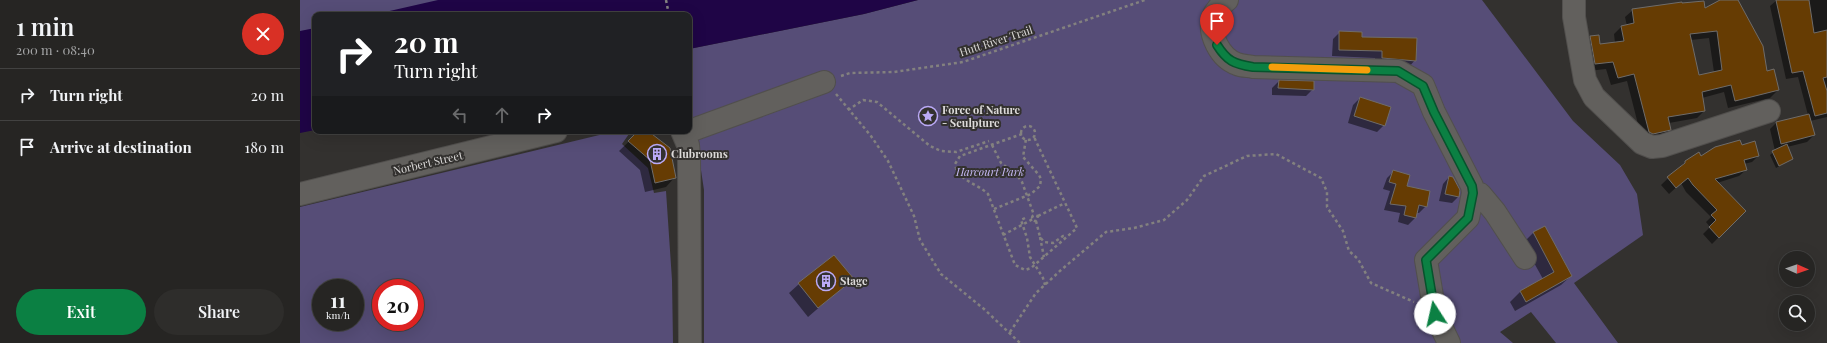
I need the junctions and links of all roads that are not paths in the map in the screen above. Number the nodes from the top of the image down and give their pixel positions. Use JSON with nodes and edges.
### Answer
{"nodes":[{"id":1,"x":1227,"y":0,"type":"edge"},
{"id":2,"x":1574,"y":0,"type":"edge"},
{"id":3,"x":824,"y":82,"type":"road end"},
{"id":4,"x":1769,"y":111,"type":"dead end"},
{"id":5,"x":692,"y":129,"type":"edge"},
{"id":6,"x":544,"y":134,"type":"edge"},
{"id":7,"x":683,"y":134,"type":"edge"},
{"id":8,"x":1473,"y":193,"type":"junction"},
{"id":9,"x":300,"y":194,"type":"edge"},
{"id":10,"x":1525,"y":258,"type":"dead end"},
{"id":11,"x":690,"y":343,"type":"edge"},
{"id":12,"x":1449,"y":343,"type":"edge"}],
"edges":[{"from":1,"to":8,"type":"street"},
{"from":2,"to":4,"type":"street"},
{"from":3,"to":5,"type":"street"},
{"from":6,"to":9,"type":"street","name":"Norbert Street"},
{"from":7,"to":11,"type":"street"},
{"from":8,"to":10,"type":"street"},
{"from":8,"to":12,"type":"street"}]}
